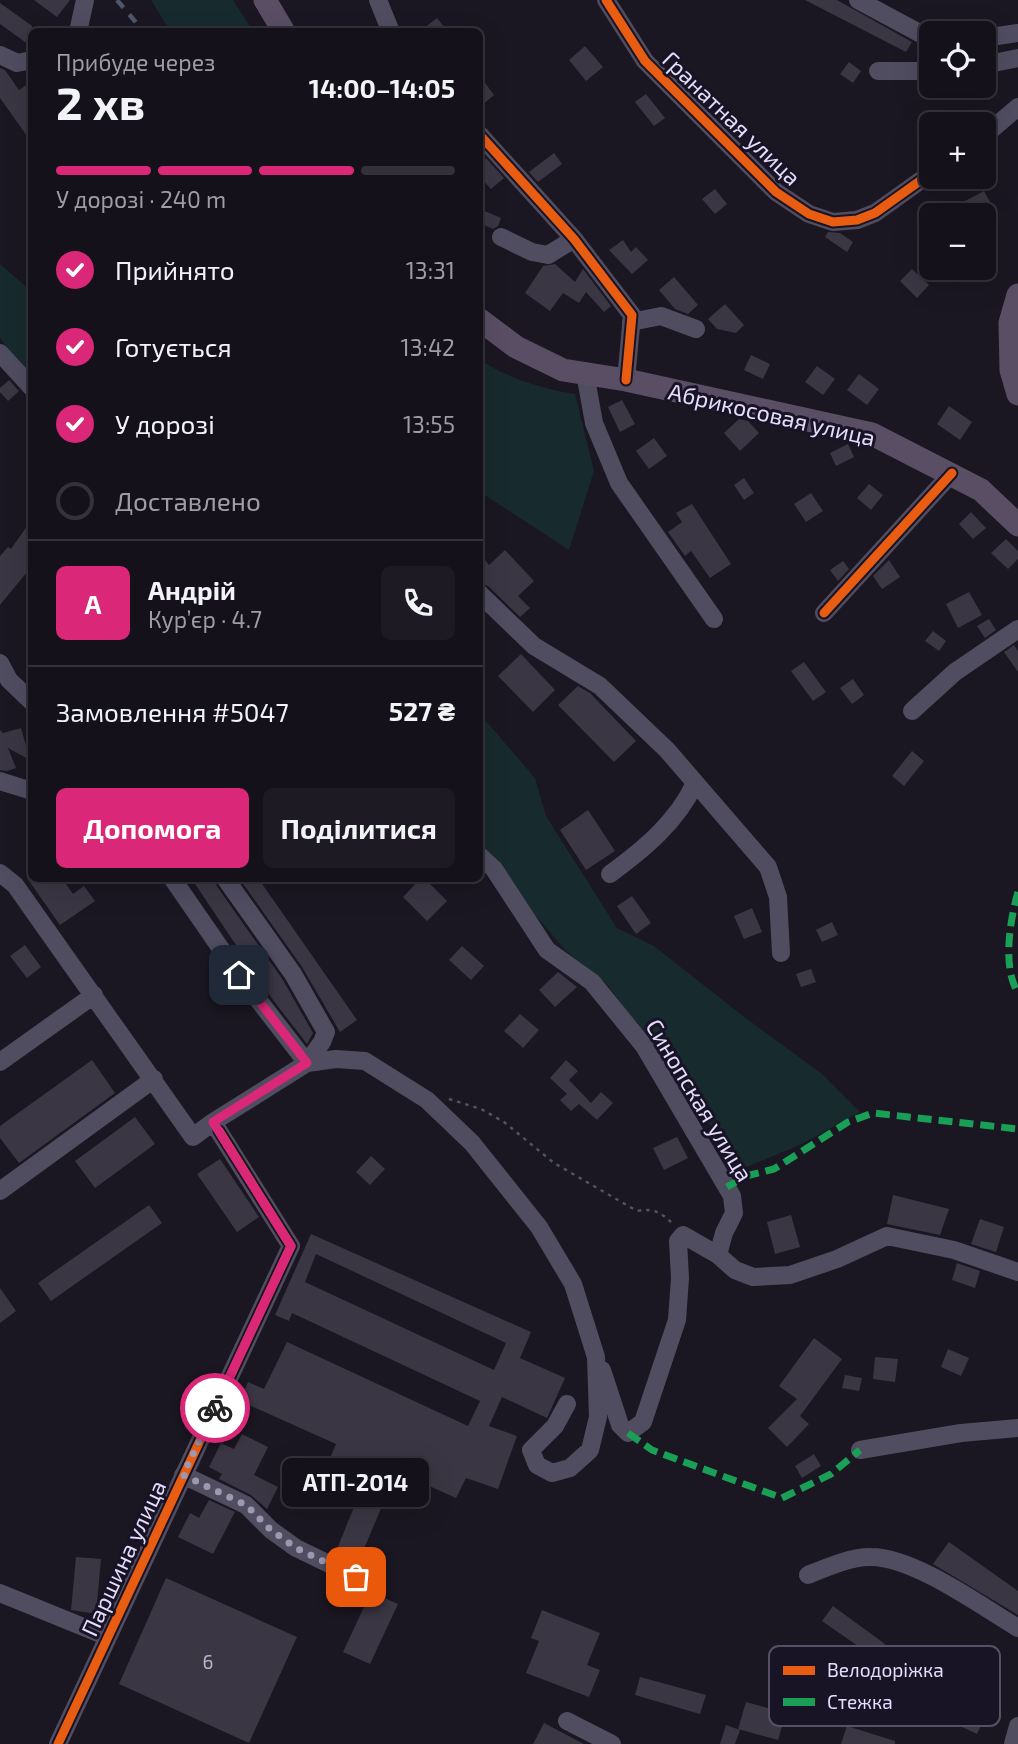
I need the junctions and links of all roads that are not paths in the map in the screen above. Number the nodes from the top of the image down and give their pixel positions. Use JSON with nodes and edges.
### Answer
{"nodes":[{"id":1,"x":85,"y":0,"type":"edge"},
{"id":2,"x":265,"y":0,"type":"edge"},
{"id":3,"x":378,"y":0,"type":"edge"},
{"id":4,"x":606,"y":0,"type":"edge"},
{"id":5,"x":858,"y":0,"type":"edge"},
{"id":6,"x":79,"y":28,"type":"edge"},
{"id":7,"x":282,"y":28,"type":"edge"},
{"id":8,"x":389,"y":28,"type":"edge"},
{"id":9,"x":919,"y":33,"type":"edge"},
{"id":10,"x":1018,"y":33,"type":"edge"},
{"id":11,"x":996,"y":36,"type":"edge"},
{"id":12,"x":0,"y":55,"type":"edge"},
{"id":13,"x":1018,"y":58,"type":"edge"},
{"id":14,"x":28,"y":61,"type":"edge"},
{"id":15,"x":996,"y":63,"type":"edge"},
{"id":16,"x":878,"y":71,"type":"dead end"},
{"id":17,"x":919,"y":71,"type":"edge"},
{"id":18,"x":1018,"y":107,"type":"edge"},
{"id":19,"x":996,"y":126,"type":"edge"},
{"id":20,"x":483,"y":138,"type":"edge"},
{"id":21,"x":919,"y":182,"type":"edge"},
{"id":22,"x":501,"y":237,"type":"dead end"},
{"id":23,"x":573,"y":239,"type":"junction"},
{"id":24,"x":1018,"y":295,"type":"edge"},
{"id":25,"x":631,"y":321,"type":"junction"},
{"id":26,"x":483,"y":322,"type":"edge"},
{"id":27,"x":696,"y":329,"type":"dead end"},
{"id":28,"x":0,"y":353,"type":"edge"},
{"id":29,"x":585,"y":373,"type":"junction"},
{"id":30,"x":626,"y":380,"type":"junction"},
{"id":31,"x":28,"y":384,"type":"edge"},
{"id":32,"x":1018,"y":394,"type":"edge"},
{"id":33,"x":952,"y":473,"type":"junction"},
{"id":34,"x":1018,"y":525,"type":"edge"},
{"id":35,"x":483,"y":597,"type":"edge"},
{"id":36,"x":824,"y":613,"type":"dead end"},
{"id":37,"x":714,"y":619,"type":"dead end"},
{"id":38,"x":1018,"y":629,"type":"edge"},
{"id":39,"x":0,"y":663,"type":"edge"},
{"id":40,"x":28,"y":698,"type":"edge"},
{"id":41,"x":912,"y":711,"type":"dead end"},
{"id":42,"x":0,"y":781,"type":"edge"},
{"id":43,"x":695,"y":783,"type":"junction"},
{"id":44,"x":28,"y":790,"type":"edge"},
{"id":45,"x":483,"y":859,"type":"edge"},
{"id":46,"x":0,"y":873,"type":"edge"},
{"id":47,"x":610,"y":874,"type":"dead end"},
{"id":48,"x":175,"y":882,"type":"edge"},
{"id":49,"x":228,"y":882,"type":"edge"},
{"id":50,"x":780,"y":953,"type":"dead end"},
{"id":51,"x":94,"y":995,"type":"junction"},
{"id":52,"x":0,"y":1062,"type":"edge"},
{"id":53,"x":307,"y":1063,"type":"junction"},
{"id":54,"x":154,"y":1079,"type":"junction"},
{"id":55,"x":216,"y":1127,"type":"junction"},
{"id":56,"x":0,"y":1191,"type":"edge"},
{"id":57,"x":718,"y":1255,"type":"junction"},
{"id":58,"x":1018,"y":1272,"type":"edge"},
{"id":59,"x":596,"y":1357,"type":"junction"},
{"id":60,"x":567,"y":1404,"type":"dead end"},
{"id":61,"x":1018,"y":1428,"type":"edge"},
{"id":62,"x":860,"y":1450,"type":"dead end"},
{"id":63,"x":183,"y":1475,"type":"junction"},
{"id":64,"x":808,"y":1575,"type":"dead end"},
{"id":65,"x":356,"y":1577,"type":"dead end"},
{"id":66,"x":0,"y":1593,"type":"edge"},
{"id":67,"x":1018,"y":1628,"type":"edge"},
{"id":68,"x":108,"y":1637,"type":"junction"},
{"id":69,"x":567,"y":1721,"type":"dead end"},
{"id":70,"x":1018,"y":1726,"type":"edge"},
{"id":71,"x":58,"y":1744,"type":"edge"},
{"id":72,"x":612,"y":1744,"type":"edge"},
{"id":73,"x":1013,"y":1744,"type":"edge"}],
"edges":[{"from":1,"to":6,"type":"street"},
{"from":2,"to":7,"type":"main road"},
{"from":3,"to":8,"type":"street"},
{"from":4,"to":21,"type":"street","name":"Гранатная улица"},
{"from":5,"to":9,"type":"street"},
{"from":10,"to":11,"type":"street"},
{"from":12,"to":14,"type":"street"},
{"from":13,"to":15,"type":"street"},
{"from":16,"to":17,"type":"street"},
{"from":18,"to":19,"type":"street"},
{"from":20,"to":23,"type":"street"},
{"from":22,"to":23,"type":"street"},
{"from":23,"to":25,"type":"street"},
{"from":24,"to":32,"type":"main road"},
{"from":25,"to":27,"type":"street"},
{"from":25,"to":30,"type":"street"},
{"from":26,"to":29,"type":"main road","name":"Абрикосовая улица"},
{"from":28,"to":31,"type":"street"},
{"from":29,"to":30,"type":"main road","name":"Абрикосовая улица"},
{"from":29,"to":37,"type":"street"},
{"from":30,"to":33,"type":"main road","name":"Абрикосовая улица"},
{"from":33,"to":34,"type":"main road","name":"Абрикосовая улица"},
{"from":33,"to":36,"type":"street"},
{"from":35,"to":43,"type":"street"},
{"from":38,"to":41,"type":"street"},
{"from":39,"to":40,"type":"street"},
{"from":42,"to":44,"type":"street"},
{"from":43,"to":47,"type":"street"},
{"from":43,"to":50,"type":"street"},
{"from":45,"to":57,"type":"street","name":"Синопская улица"},
{"from":46,"to":51,"type":"street"},
{"from":48,"to":53,"type":"street"},
{"from":49,"to":53,"type":"street"},
{"from":51,"to":52,"type":"street"},
{"from":51,"to":54,"type":"street"},
{"from":53,"to":55,"type":"street"},
{"from":53,"to":59,"type":"street"},
{"from":54,"to":55,"type":"street"},
{"from":54,"to":56,"type":"street"},
{"from":55,"to":63,"type":"street","name":"Паршина улица"},
{"from":57,"to":58,"type":"street"},
{"from":57,"to":59,"type":"street"},
{"from":59,"to":60,"type":"street"},
{"from":61,"to":62,"type":"street"},
{"from":63,"to":65,"type":"street"},
{"from":63,"to":68,"type":"street","name":"Паршина улица"},
{"from":64,"to":67,"type":"street"},
{"from":66,"to":68,"type":"street"},
{"from":68,"to":71,"type":"street","name":"Паршина улица"},
{"from":69,"to":72,"type":"street"},
{"from":70,"to":73,"type":"street"}]}
